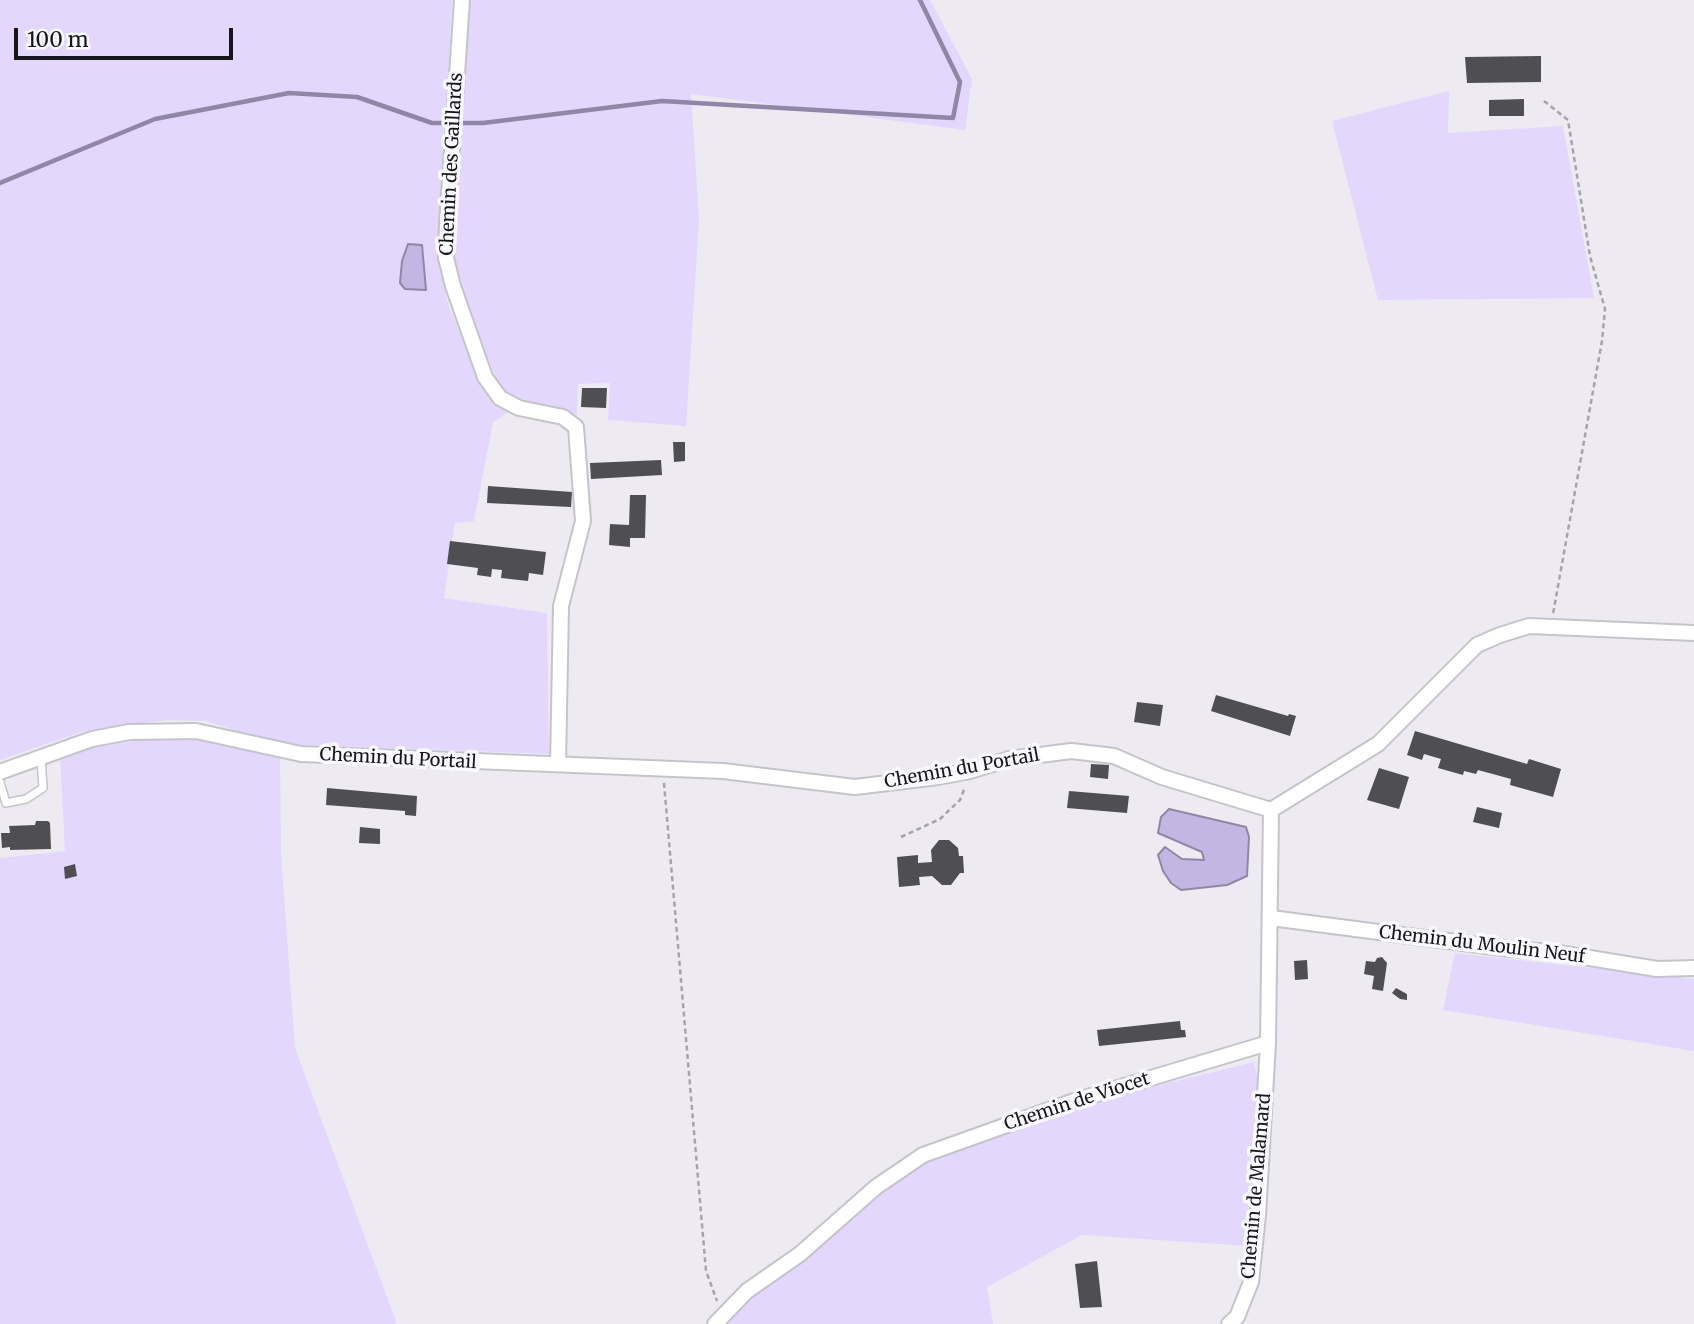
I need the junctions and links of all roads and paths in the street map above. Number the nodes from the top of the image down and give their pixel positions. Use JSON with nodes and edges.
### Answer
{"nodes":[{"id":1,"x":462,"y":0,"type":"edge"},
{"id":2,"x":1544,"y":102,"type":"dead end"},
{"id":3,"x":1550,"y":628,"type":"junction"},
{"id":4,"x":1694,"y":633,"type":"edge"},
{"id":5,"x":41,"y":757,"type":"junction"},
{"id":6,"x":558,"y":764,"type":"junction"},
{"id":7,"x":662,"y":769,"type":"junction"},
{"id":8,"x":970,"y":771,"type":"junction"},
{"id":9,"x":0,"y":772,"type":"edge"},
{"id":10,"x":0,"y":782,"type":"edge"},
{"id":11,"x":1272,"y":810,"type":"junction"},
{"id":12,"x":901,"y":837,"type":"dead end"},
{"id":13,"x":1271,"y":918,"type":"junction"},
{"id":14,"x":1694,"y":968,"type":"edge"},
{"id":15,"x":1268,"y":1042,"type":"junction"},
{"id":16,"x":719,"y":1319,"type":"edge"},
{"id":17,"x":1229,"y":1324,"type":"edge"}],
"edges":[{"from":1,"to":6,"type":"street","name":"Chemin des Gaillards"},
{"from":2,"to":3,"type":"path"},
{"from":3,"to":4,"type":"street"},
{"from":3,"to":11,"type":"street"},
{"from":5,"to":6,"type":"street","name":"Chemin du Portail"},
{"from":5,"to":9,"type":"street","name":"Chemin du Portail"},
{"from":5,"to":10,"type":"lane"},
{"from":6,"to":7,"type":"street","name":"Chemin du Portail"},
{"from":7,"to":8,"type":"street","name":"Chemin du Portail"},
{"from":7,"to":16,"type":"path"},
{"from":8,"to":11,"type":"street","name":"Chemin du Portail"},
{"from":8,"to":12,"type":"path"},
{"from":11,"to":13,"type":"street"},
{"from":13,"to":14,"type":"street","name":"Chemin du Moulin Neuf"},
{"from":13,"to":15,"type":"street"},
{"from":15,"to":16,"type":"street","name":"Chemin de Viocet"},
{"from":15,"to":17,"type":"street","name":"Chemin de Malamard"}]}
